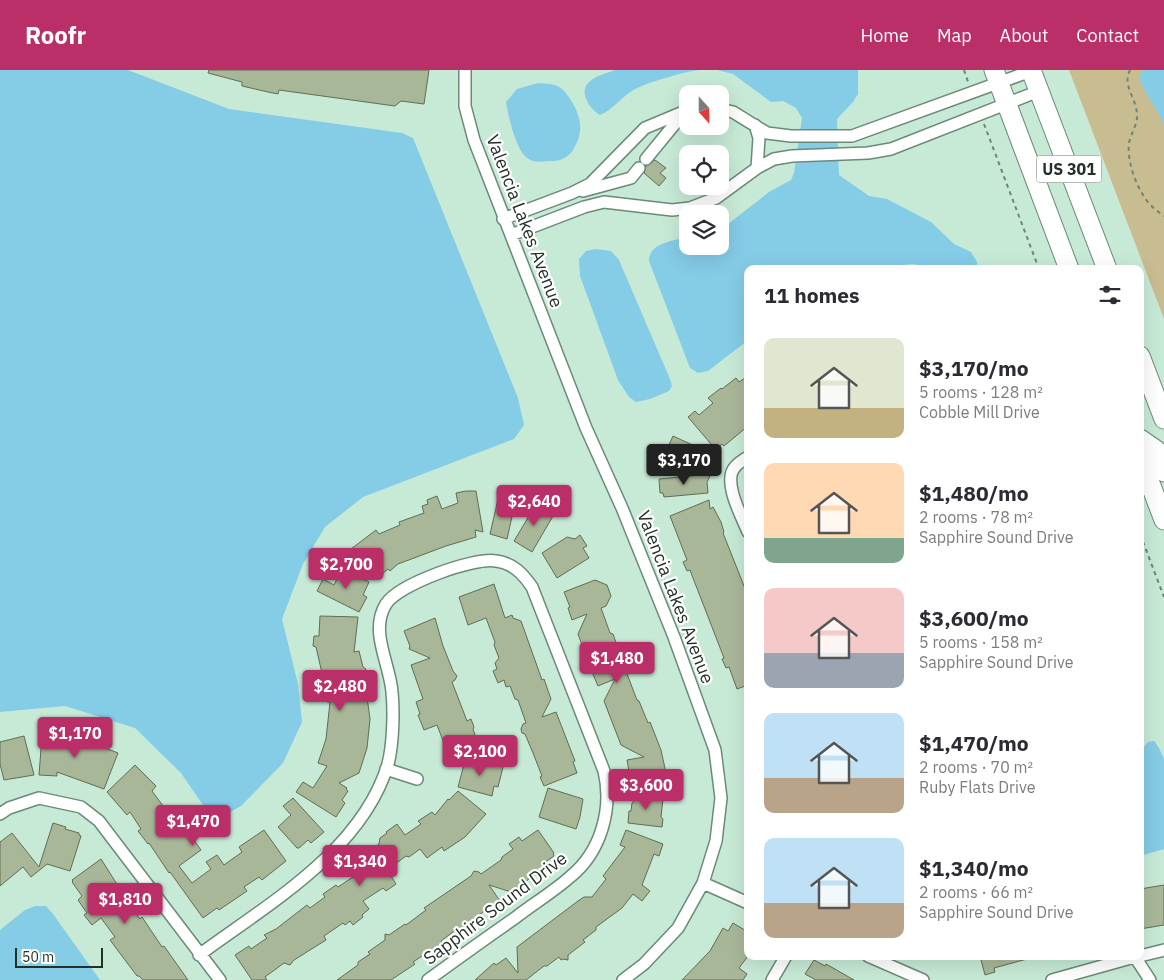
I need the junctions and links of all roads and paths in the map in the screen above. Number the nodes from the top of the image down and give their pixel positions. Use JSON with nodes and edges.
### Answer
{"nodes":[{"id":1,"x":465,"y":70,"type":"edge"},
{"id":2,"x":964,"y":70,"type":"edge"},
{"id":3,"x":1130,"y":70,"type":"edge"},
{"id":4,"x":1031,"y":71,"type":"edge"},
{"id":5,"x":996,"y":76,"type":"edge"},
{"id":6,"x":969,"y":84,"type":"dead end"},
{"id":7,"x":1039,"y":91,"type":"junction"},
{"id":8,"x":1007,"y":104,"type":"junction"},
{"id":9,"x":729,"y":111,"type":"edge"},
{"id":10,"x":679,"y":114,"type":"edge"},
{"id":11,"x":679,"y":119,"type":"edge"},
{"id":12,"x":755,"y":125,"type":"junction"},
{"id":13,"x":985,"y":127,"type":"dead end"},
{"id":14,"x":758,"y":168,"type":"junction"},
{"id":15,"x":564,"y":196,"type":"junction"},
{"id":16,"x":1164,"y":216,"type":"edge"},
{"id":17,"x":503,"y":219,"type":"junction"},
{"id":18,"x":511,"y":235,"type":"junction"},
{"id":19,"x":1037,"y":265,"type":"edge"},
{"id":20,"x":1067,"y":265,"type":"edge"},
{"id":21,"x":1105,"y":265,"type":"edge"},
{"id":22,"x":1144,"y":366,"type":"edge"},
{"id":23,"x":1164,"y":419,"type":"edge"},
{"id":24,"x":1144,"y":441,"type":"edge"},
{"id":25,"x":744,"y":460,"type":"edge"},
{"id":26,"x":1144,"y":468,"type":"edge"},
{"id":27,"x":1164,"y":472,"type":"edge"},
{"id":28,"x":1164,"y":520,"type":"edge"},
{"id":29,"x":744,"y":522,"type":"edge"},
{"id":30,"x":1144,"y":544,"type":"edge"},
{"id":31,"x":1164,"y":597,"type":"edge"},
{"id":32,"x":386,"y":769,"type":"junction"},
{"id":33,"x":417,"y":779,"type":"dead end"},
{"id":34,"x":0,"y":814,"type":"edge"},
{"id":35,"x":702,"y":883,"type":"junction"},
{"id":36,"x":744,"y":902,"type":"edge"},
{"id":37,"x":1164,"y":950,"type":"edge"},
{"id":38,"x":199,"y":954,"type":"junction"},
{"id":39,"x":1144,"y":955,"type":"edge"},
{"id":40,"x":784,"y":960,"type":"edge"},
{"id":41,"x":877,"y":960,"type":"edge"},
{"id":42,"x":1124,"y":960,"type":"edge"},
{"id":43,"x":1140,"y":960,"type":"edge"},
{"id":44,"x":220,"y":980,"type":"edge"},
{"id":45,"x":428,"y":980,"type":"edge"},
{"id":46,"x":623,"y":980,"type":"edge"},
{"id":47,"x":772,"y":980,"type":"edge"},
{"id":48,"x":923,"y":980,"type":"edge"},
{"id":49,"x":1052,"y":980,"type":"edge"},
{"id":50,"x":1150,"y":980,"type":"edge"}],
"edges":[{"from":1,"to":17,"type":"street","name":"Valencia Lakes Avenue"},
{"from":2,"to":6,"type":"path"},
{"from":3,"to":16,"type":"path"},
{"from":4,"to":5,"type":"street"},
{"from":4,"to":7,"type":"main road","name":"US 301","number":"US 301"},
{"from":5,"to":8,"type":"main road","number":"US 301"},
{"from":5,"to":12,"type":"street"},
{"from":7,"to":8,"type":"street"},
{"from":7,"to":21,"type":"main road","name":"US 301","number":"US 301"},
{"from":8,"to":14,"type":"street"},
{"from":8,"to":20,"type":"main road","number":"US 301"},
{"from":9,"to":12,"type":"street"},
{"from":10,"to":15,"type":"street"},
{"from":11,"to":15,"type":"street"},
{"from":12,"to":14,"type":"street"},
{"from":13,"to":19,"type":"path"},
{"from":14,"to":18,"type":"street"},
{"from":15,"to":17,"type":"street"},
{"from":17,"to":18,"type":"street","name":"Valencia Lakes Avenue"},
{"from":18,"to":35,"type":"street","name":"Valencia Lakes Avenue"},
{"from":22,"to":23,"type":"main road"},
{"from":24,"to":27,"type":"main road"},
{"from":25,"to":29,"type":"street"},
{"from":26,"to":28,"type":"main road"},
{"from":30,"to":31,"type":"path"},
{"from":32,"to":33,"type":"street"},
{"from":32,"to":38,"type":"street","name":"Sapphire Sound Drive"},
{"from":32,"to":45,"type":"street","name":"Sapphire Sound Drive"},
{"from":34,"to":38,"type":"street"},
{"from":35,"to":36,"type":"street"},
{"from":35,"to":46,"type":"street","name":"Valencia Lakes Avenue"},
{"from":37,"to":39,"type":"street"},
{"from":38,"to":44,"type":"street"},
{"from":40,"to":47,"type":"street"},
{"from":41,"to":48,"type":"street"},
{"from":42,"to":49,"type":"street"},
{"from":43,"to":50,"type":"street"}]}
